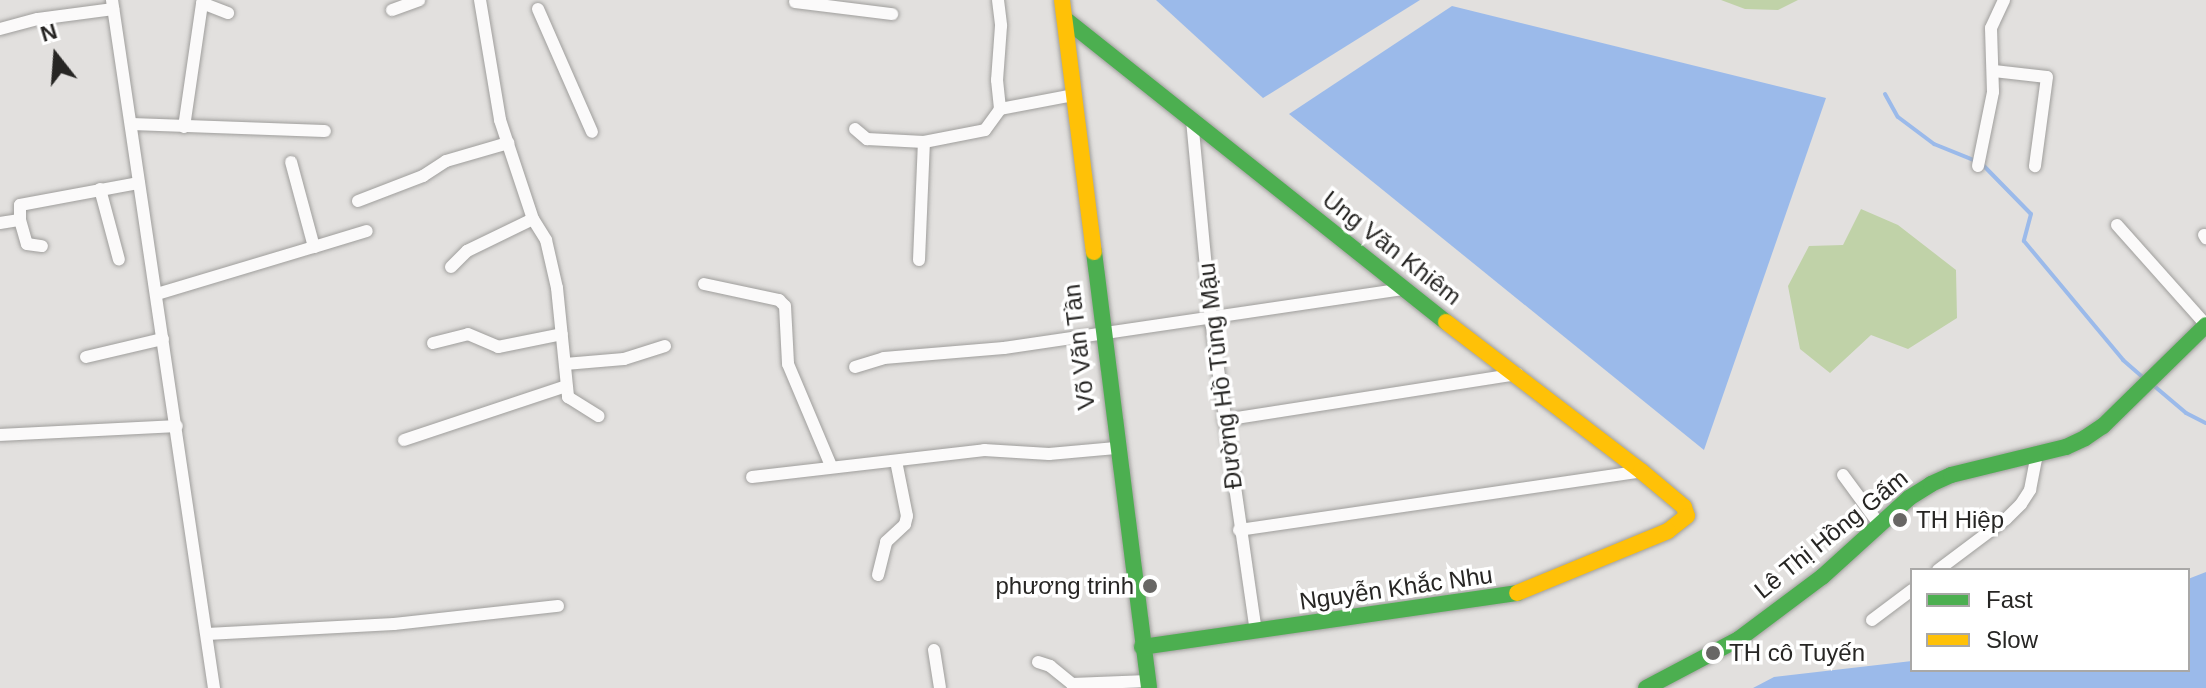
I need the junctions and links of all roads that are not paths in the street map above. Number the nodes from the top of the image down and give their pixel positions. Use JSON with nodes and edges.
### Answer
{"nodes":[{"id":1,"x":419,"y":0,"type":"edge"},
{"id":2,"x":480,"y":0,"type":"edge"},
{"id":3,"x":998,"y":0,"type":"edge"},
{"id":4,"x":1062,"y":0,"type":"edge"},
{"id":5,"x":2004,"y":0,"type":"edge"},
{"id":6,"x":795,"y":2,"type":"dead end"},
{"id":7,"x":829,"y":2,"type":"edge"},
{"id":8,"x":112,"y":5,"type":"edge"},
{"id":9,"x":538,"y":9,"type":"dead end"},
{"id":10,"x":392,"y":10,"type":"dead end"},
{"id":11,"x":228,"y":13,"type":"dead end"},
{"id":12,"x":892,"y":14,"type":"dead end"},
{"id":13,"x":1065,"y":19,"type":"junction"},
{"id":14,"x":0,"y":29,"type":"edge"},
{"id":15,"x":1994,"y":71,"type":"junction"},
{"id":16,"x":1074,"y":95,"type":"junction"},
{"id":17,"x":1000,"y":109,"type":"junction"},
{"id":18,"x":1192,"y":120,"type":"junction"},
{"id":19,"x":131,"y":124,"type":"junction"},
{"id":20,"x":184,"y":127,"type":"junction"},
{"id":21,"x":855,"y":129,"type":"dead end"},
{"id":22,"x":325,"y":131,"type":"dead end"},
{"id":23,"x":592,"y":132,"type":"dead end"},
{"id":24,"x":924,"y":142,"type":"junction"},
{"id":25,"x":508,"y":143,"type":"junction"},
{"id":26,"x":291,"y":162,"type":"dead end"},
{"id":27,"x":1978,"y":166,"type":"dead end"},
{"id":28,"x":2035,"y":166,"type":"dead end"},
{"id":29,"x":139,"y":183,"type":"junction"},
{"id":30,"x":100,"y":189,"type":"junction"},
{"id":31,"x":358,"y":201,"type":"dead end"},
{"id":32,"x":533,"y":219,"type":"junction"},
{"id":33,"x":20,"y":220,"type":"junction"},
{"id":34,"x":0,"y":223,"type":"edge"},
{"id":35,"x":2117,"y":225,"type":"dead end"},
{"id":36,"x":367,"y":231,"type":"dead end"},
{"id":37,"x":42,"y":246,"type":"dead end"},
{"id":38,"x":314,"y":247,"type":"junction"},
{"id":39,"x":119,"y":260,"type":"dead end"},
{"id":40,"x":919,"y":260,"type":"dead end"},
{"id":41,"x":451,"y":267,"type":"dead end"},
{"id":42,"x":704,"y":284,"type":"dead end"},
{"id":43,"x":1403,"y":289,"type":"junction"},
{"id":44,"x":157,"y":294,"type":"junction"},
{"id":45,"x":1211,"y":320,"type":"junction"},
{"id":46,"x":2206,"y":325,"type":"edge"},
{"id":47,"x":562,"y":334,"type":"junction"},
{"id":48,"x":1102,"y":334,"type":"junction"},
{"id":49,"x":163,"y":339,"type":"junction"},
{"id":50,"x":433,"y":343,"type":"dead end"},
{"id":51,"x":665,"y":346,"type":"dead end"},
{"id":52,"x":86,"y":357,"type":"dead end"},
{"id":53,"x":565,"y":364,"type":"junction"},
{"id":54,"x":855,"y":367,"type":"dead end"},
{"id":55,"x":1518,"y":373,"type":"junction"},
{"id":56,"x":566,"y":386,"type":"junction"},
{"id":57,"x":599,"y":416,"type":"dead end"},
{"id":58,"x":1224,"y":420,"type":"junction"},
{"id":59,"x":177,"y":426,"type":"junction"},
{"id":60,"x":0,"y":435,"type":"edge"},
{"id":61,"x":404,"y":440,"type":"dead end"},
{"id":62,"x":1116,"y":448,"type":"junction"},
{"id":63,"x":2037,"y":454,"type":"junction"},
{"id":64,"x":896,"y":461,"type":"junction"},
{"id":65,"x":831,"y":466,"type":"junction"},
{"id":66,"x":1641,"y":471,"type":"junction"},
{"id":67,"x":1843,"y":475,"type":"dead end"},
{"id":68,"x":752,"y":477,"type":"dead end"},
{"id":69,"x":1687,"y":516,"type":"joint"},
{"id":70,"x":1879,"y":524,"type":"junction"},
{"id":71,"x":1239,"y":530,"type":"junction"},
{"id":72,"x":1941,"y":568,"type":"edge"},
{"id":73,"x":878,"y":575,"type":"dead end"},
{"id":74,"x":1910,"y":592,"type":"edge"},
{"id":75,"x":558,"y":606,"type":"dead end"},
{"id":76,"x":1872,"y":620,"type":"dead end"},
{"id":77,"x":1256,"y":631,"type":"junction"},
{"id":78,"x":207,"y":634,"type":"junction"},
{"id":79,"x":1142,"y":647,"type":"junction"},
{"id":80,"x":934,"y":650,"type":"dead end"},
{"id":81,"x":1038,"y":662,"type":"dead end"},
{"id":82,"x":1148,"y":684,"type":"edge"},
{"id":83,"x":214,"y":688,"type":"edge"},
{"id":84,"x":940,"y":688,"type":"edge"},
{"id":85,"x":1646,"y":688,"type":"edge"}],
"edges":[{"from":1,"to":10,"type":"street"},
{"from":2,"to":25,"type":"street"},
{"from":3,"to":17,"type":"street"},
{"from":4,"to":13,"type":"street","name":"Võ Văn Tần"},
{"from":5,"to":15,"type":"street"},
{"from":6,"to":7,"type":"street"},
{"from":7,"to":12,"type":"street"},
{"from":8,"to":14,"type":"street"},
{"from":8,"to":19,"type":"street"},
{"from":9,"to":23,"type":"street"},
{"from":11,"to":20,"type":"street"},
{"from":13,"to":16,"type":"street","name":"Võ Văn Tần"},
{"from":13,"to":18,"type":"street","name":"Ung Văn Khiêm"},
{"from":15,"to":27,"type":"street"},
{"from":15,"to":28,"type":"street"},
{"from":16,"to":17,"type":"street"},
{"from":16,"to":48,"type":"street","name":"Võ Văn Tần"},
{"from":17,"to":24,"type":"street"},
{"from":18,"to":43,"type":"street","name":"Ung Văn Khiêm"},
{"from":18,"to":45,"type":"street","name":"Đường Hồ Tùng Mậu"},
{"from":19,"to":20,"type":"street"},
{"from":19,"to":29,"type":"street"},
{"from":20,"to":22,"type":"street"},
{"from":21,"to":24,"type":"street"},
{"from":24,"to":40,"type":"street"},
{"from":25,"to":31,"type":"street"},
{"from":25,"to":32,"type":"street"},
{"from":26,"to":38,"type":"street"},
{"from":29,"to":30,"type":"street"},
{"from":29,"to":44,"type":"street"},
{"from":30,"to":33,"type":"street"},
{"from":30,"to":39,"type":"street"},
{"from":32,"to":41,"type":"street"},
{"from":32,"to":47,"type":"street"},
{"from":33,"to":34,"type":"street"},
{"from":33,"to":37,"type":"street"},
{"from":35,"to":46,"type":"street"},
{"from":36,"to":38,"type":"street"},
{"from":38,"to":44,"type":"street"},
{"from":42,"to":65,"type":"street"},
{"from":43,"to":45,"type":"street"},
{"from":43,"to":55,"type":"street","name":"Ung Văn Khiêm"},
{"from":44,"to":49,"type":"street"},
{"from":45,"to":48,"type":"street"},
{"from":45,"to":58,"type":"street","name":"Đường Hồ Tùng Mậu"},
{"from":46,"to":63,"type":"street","name":"Lê Thị Hồng Gấm"},
{"from":47,"to":50,"type":"street"},
{"from":47,"to":53,"type":"street"},
{"from":48,"to":54,"type":"street"},
{"from":48,"to":62,"type":"street","name":"Võ Văn Tần"},
{"from":49,"to":52,"type":"street"},
{"from":49,"to":59,"type":"street"},
{"from":51,"to":53,"type":"street"},
{"from":53,"to":56,"type":"street"},
{"from":55,"to":58,"type":"street"},
{"from":55,"to":66,"type":"street","name":"Ung Văn Khiêm"},
{"from":56,"to":57,"type":"street"},
{"from":56,"to":61,"type":"street"},
{"from":58,"to":71,"type":"street","name":"Đường Hồ Tùng Mậu"},
{"from":59,"to":60,"type":"street"},
{"from":59,"to":78,"type":"street"},
{"from":62,"to":64,"type":"street"},
{"from":62,"to":79,"type":"street","name":"Võ Văn Tần"},
{"from":63,"to":70,"type":"street","name":"Lê Thị Hồng Gấm"},
{"from":63,"to":72,"type":"street"},
{"from":64,"to":65,"type":"street"},
{"from":64,"to":73,"type":"street"},
{"from":65,"to":68,"type":"street"},
{"from":66,"to":69,"type":"street","name":"Ung Văn Khiêm"},
{"from":66,"to":71,"type":"street"},
{"from":67,"to":70,"type":"street"},
{"from":69,"to":77,"type":"street","name":"Nguyễn Khắc Nhu"},
{"from":70,"to":85,"type":"street","name":"Lê Thị Hồng Gấm"},
{"from":71,"to":77,"type":"street","name":"Đường Hồ Tùng Mậu"},
{"from":74,"to":76,"type":"street"},
{"from":75,"to":78,"type":"street"},
{"from":77,"to":79,"type":"street","name":"Nguyễn Khắc Nhu"},
{"from":78,"to":83,"type":"street"},
{"from":79,"to":82,"type":"street","name":"Võ Văn Tần"},
{"from":80,"to":84,"type":"street"},
{"from":81,"to":82,"type":"street"}]}
